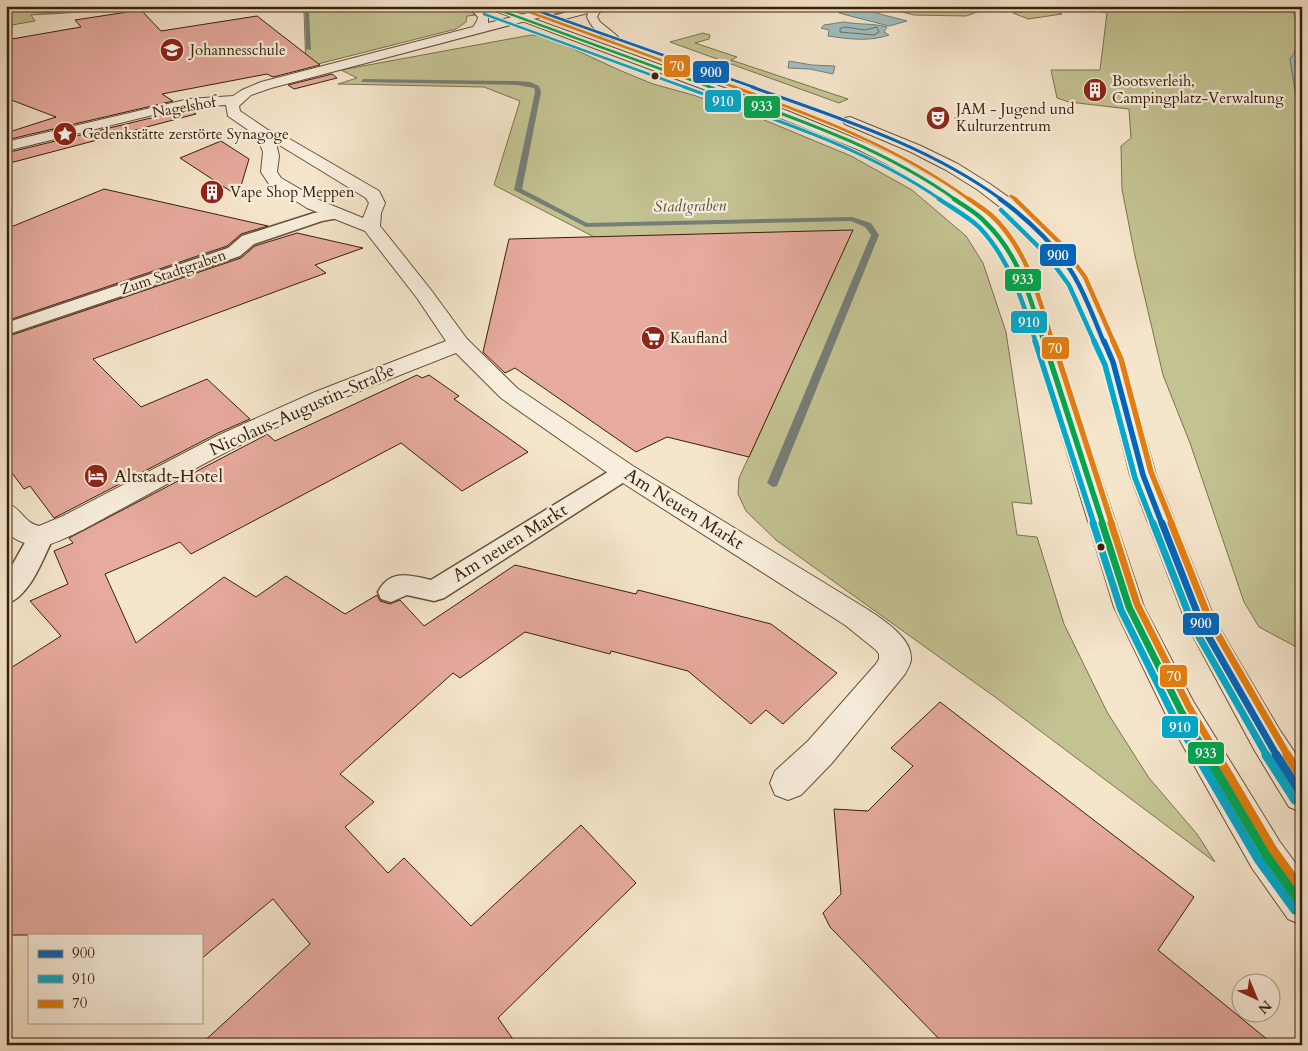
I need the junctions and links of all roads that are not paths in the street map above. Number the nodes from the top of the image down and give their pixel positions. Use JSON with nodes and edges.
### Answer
{"nodes":[{"id":1,"x":473,"y":6,"type":"edge"},
{"id":2,"x":487,"y":6,"type":"edge"},
{"id":3,"x":523,"y":6,"type":"edge"},
{"id":4,"x":571,"y":6,"type":"edge"},
{"id":5,"x":602,"y":7,"type":"edge"},
{"id":6,"x":532,"y":18,"type":"junction"},
{"id":7,"x":557,"y":18,"type":"junction"},
{"id":8,"x":477,"y":29,"type":"junction"},
{"id":9,"x":612,"y":37,"type":"junction"},
{"id":10,"x":358,"y":61,"type":"junction"},
{"id":11,"x":236,"y":100,"type":"junction"},
{"id":12,"x":263,"y":134,"type":"junction"},
{"id":13,"x":6,"y":147,"type":"edge"},
{"id":14,"x":338,"y":214,"type":"junction"},
{"id":15,"x":371,"y":227,"type":"junction"},
{"id":16,"x":6,"y":329,"type":"edge"},
{"id":17,"x":459,"y":344,"type":"junction"},
{"id":18,"x":624,"y":472,"type":"junction"},
{"id":19,"x":6,"y":512,"type":"edge"},
{"id":20,"x":41,"y":536,"type":"junction"},
{"id":21,"x":391,"y":592,"type":"dead end"},
{"id":22,"x":6,"y":594,"type":"edge"},
{"id":23,"x":788,"y":782,"type":"dead end"},
{"id":24,"x":1302,"y":796,"type":"edge"},
{"id":25,"x":1302,"y":905,"type":"edge"}],
"edges":[{"from":1,"to":8,"type":"street"},
{"from":2,"to":6,"type":"street"},
{"from":3,"to":6,"type":"street"},
{"from":4,"to":6,"type":"street","name":"Nagelshof"},
{"from":5,"to":7,"type":"street","name":"Nagelshof"},
{"from":5,"to":9,"type":"street"},
{"from":6,"to":7,"type":"street","name":"Nagelshof"},
{"from":6,"to":8,"type":"street","name":"Nagelshof"},
{"from":6,"to":10,"type":"street","name":"Nagelshof"},
{"from":6,"to":25,"type":"street"},
{"from":7,"to":9,"type":"street"},
{"from":8,"to":10,"type":"street","name":"Nagelshof"},
{"from":9,"to":24,"type":"street"},
{"from":10,"to":11,"type":"street","name":"Nagelshof"},
{"from":11,"to":12,"type":"street"},
{"from":11,"to":13,"type":"street","name":"Nagelshof"},
{"from":12,"to":14,"type":"street"},
{"from":12,"to":15,"type":"street"},
{"from":14,"to":15,"type":"street"},
{"from":14,"to":16,"type":"street","name":"Zum Stadtgraben"},
{"from":15,"to":17,"type":"street","name":"Am Neuen Markt"},
{"from":17,"to":18,"type":"street","name":"Am Neuen Markt"},
{"from":17,"to":20,"type":"street","name":"Nicolaus-Augustin-Straße"},
{"from":18,"to":21,"type":"street","name":"Am neuen Markt"},
{"from":18,"to":23,"type":"street","name":"Am Neuen Markt"},
{"from":19,"to":20,"type":"street"},
{"from":20,"to":22,"type":"street"}]}
